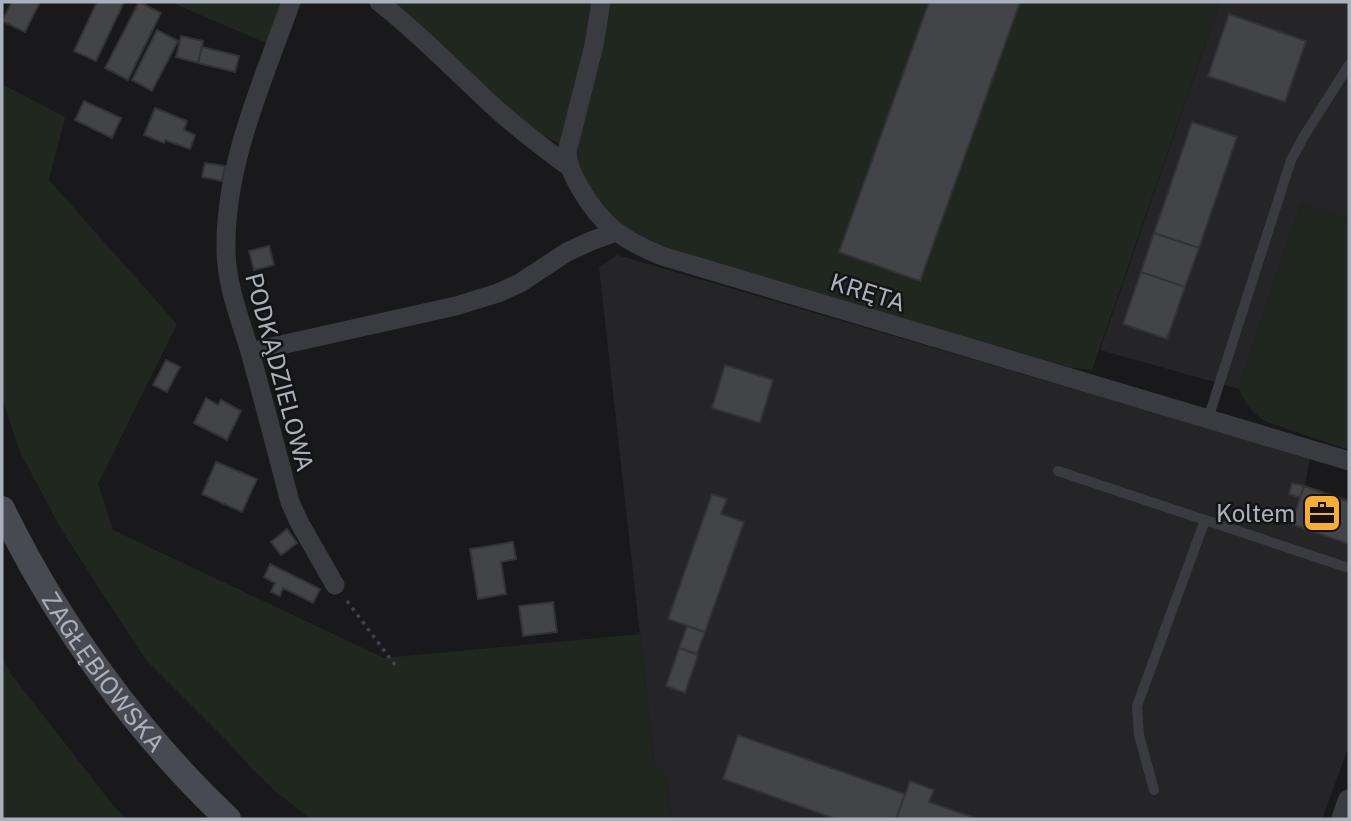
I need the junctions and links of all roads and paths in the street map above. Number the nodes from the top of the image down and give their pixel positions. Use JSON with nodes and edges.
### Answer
{"nodes":[{"id":1,"x":292,"y":2,"type":"edge"},
{"id":2,"x":379,"y":2,"type":"edge"},
{"id":3,"x":601,"y":2,"type":"edge"},
{"id":4,"x":1349,"y":65,"type":"edge"},
{"id":5,"x":568,"y":166,"type":"junction"},
{"id":6,"x":616,"y":232,"type":"junction"},
{"id":7,"x":250,"y":352,"type":"junction"},
{"id":8,"x":1208,"y":419,"type":"junction"},
{"id":9,"x":1349,"y":461,"type":"edge"},
{"id":10,"x":1058,"y":471,"type":"dead end"},
{"id":11,"x":2,"y":509,"type":"edge"},
{"id":12,"x":1205,"y":520,"type":"junction"},
{"id":13,"x":1349,"y":568,"type":"edge"},
{"id":14,"x":335,"y":585,"type":"joint"},
{"id":15,"x":398,"y":669,"type":"dead end"},
{"id":16,"x":1154,"y":790,"type":"dead end"},
{"id":17,"x":1349,"y":801,"type":"edge"},
{"id":18,"x":228,"y":819,"type":"edge"},
{"id":19,"x":1343,"y":819,"type":"edge"}],
"edges":[{"from":1,"to":7,"type":"street","name":"PODKĄDZIELOWA"},
{"from":2,"to":5,"type":"street"},
{"from":3,"to":5,"type":"street"},
{"from":4,"to":8,"type":"lane"},
{"from":5,"to":6,"type":"street","name":"KRĘTA"},
{"from":6,"to":7,"type":"street"},
{"from":6,"to":8,"type":"street","name":"KRĘTA"},
{"from":7,"to":14,"type":"street","name":"PODKĄDZIELOWA"},
{"from":8,"to":9,"type":"street","name":"KRĘTA"},
{"from":10,"to":12,"type":"lane"},
{"from":11,"to":18,"type":"main road","name":"ZAGŁĘBIOWSKA"},
{"from":12,"to":13,"type":"lane"},
{"from":12,"to":16,"type":"lane"},
{"from":14,"to":15,"type":"path"},
{"from":17,"to":19,"type":"street"}]}
